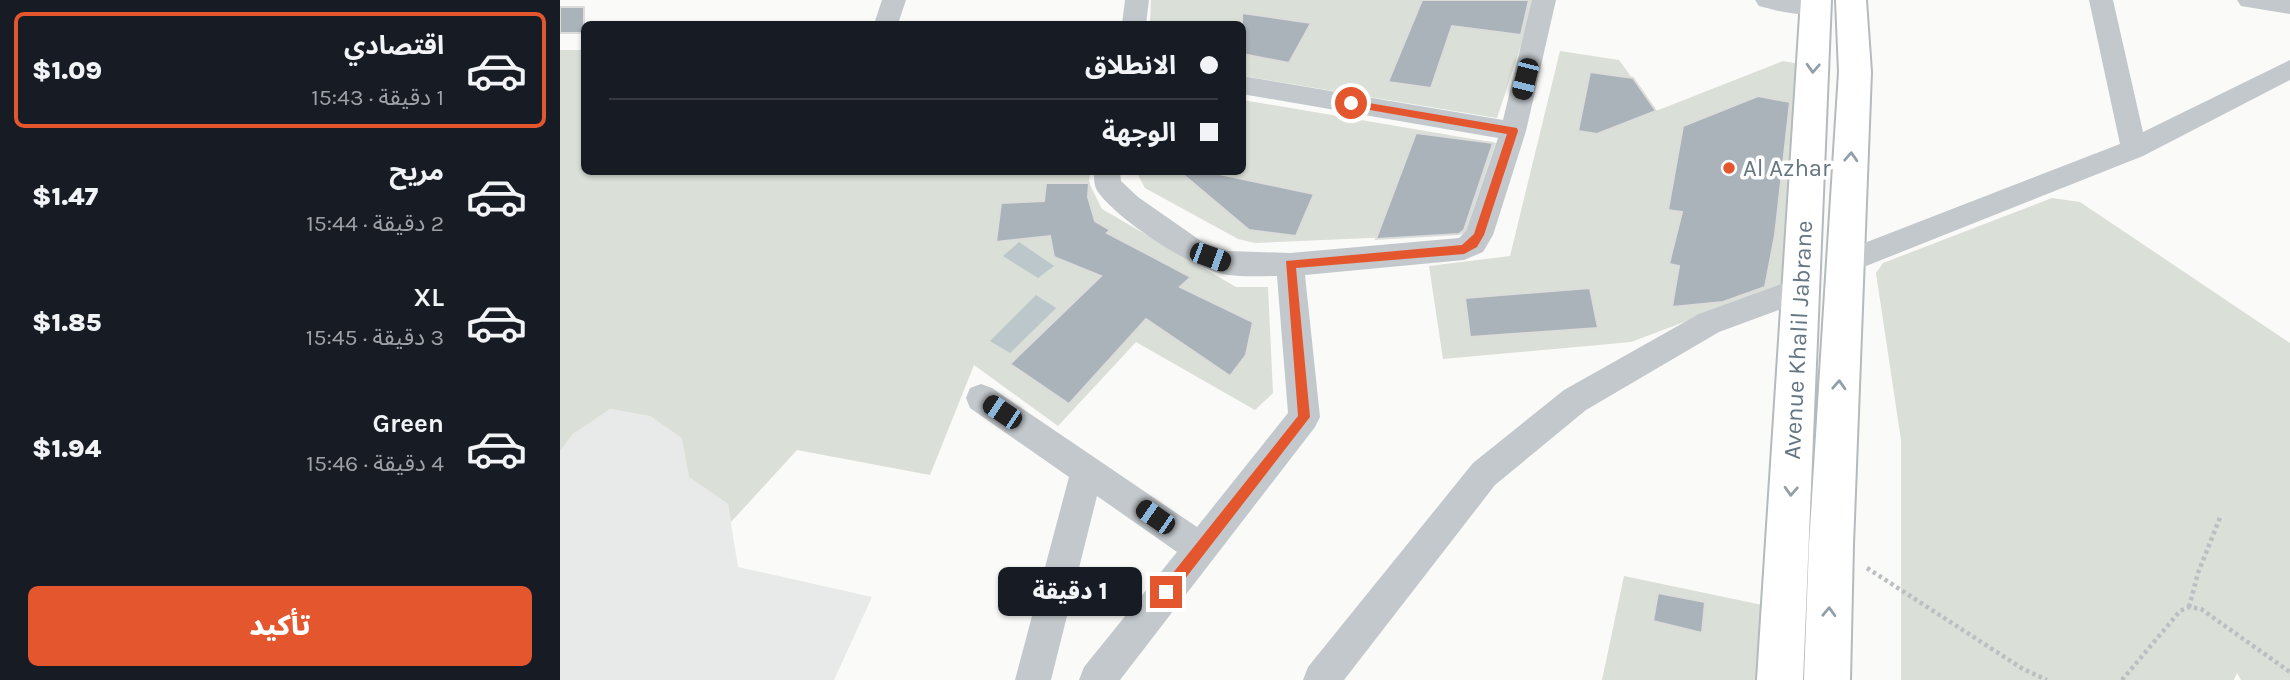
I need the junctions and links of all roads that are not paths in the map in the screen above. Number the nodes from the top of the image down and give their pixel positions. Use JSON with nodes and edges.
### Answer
{"nodes":[{"id":1,"x":894,"y":0,"type":"edge"},
{"id":2,"x":1137,"y":0,"type":"edge"},
{"id":3,"x":1544,"y":0,"type":"edge"},
{"id":4,"x":1767,"y":0,"type":"edge"},
{"id":5,"x":2101,"y":0,"type":"edge"},
{"id":6,"x":2249,"y":0,"type":"edge"},
{"id":7,"x":1828,"y":2,"type":"edge"},
{"id":8,"x":2290,"y":6,"type":"edge"},
{"id":9,"x":887,"y":21,"type":"edge"},
{"id":10,"x":1134,"y":21,"type":"edge"},
{"id":11,"x":2290,"y":69,"type":"edge"},
{"id":12,"x":1246,"y":86,"type":"edge"},
{"id":13,"x":1513,"y":131,"type":"junction"},
{"id":14,"x":2134,"y":149,"type":"junction"},
{"id":15,"x":1107,"y":175,"type":"edge"},
{"id":16,"x":1846,"y":262,"type":"junction"},
{"id":17,"x":1290,"y":264,"type":"junction"},
{"id":18,"x":1801,"y":289,"type":"junction"},
{"id":19,"x":981,"y":398,"type":"dead end"},
{"id":20,"x":1087,"y":471,"type":"junction"},
{"id":21,"x":1200,"y":548,"type":"junction"},
{"id":22,"x":1033,"y":680,"type":"edge"},
{"id":23,"x":1097,"y":680,"type":"edge"},
{"id":24,"x":1321,"y":680,"type":"edge"},
{"id":25,"x":1780,"y":680,"type":"edge"},
{"id":26,"x":1827,"y":680,"type":"edge"}],
"edges":[{"from":1,"to":9,"type":"street"},
{"from":2,"to":10,"type":"street"},
{"from":3,"to":13,"type":"street"},
{"from":4,"to":7,"type":"street"},
{"from":5,"to":14,"type":"street"},
{"from":6,"to":8,"type":"street"},
{"from":16,"to":7,"type":"main road","name":"Avenue Khalil Jabrane","one_way":true},
{"from":7,"to":18,"type":"main road","name":"Avenue Khalil Jabrane","one_way":true},
{"from":11,"to":14,"type":"street"},
{"from":12,"to":13,"type":"street"},
{"from":13,"to":17,"type":"street"},
{"from":14,"to":16,"type":"street"},
{"from":15,"to":17,"type":"street"},
{"from":26,"to":16,"type":"main road","name":"Avenue Khalil Jabrane","one_way":true},
{"from":17,"to":21,"type":"street"},
{"from":18,"to":24,"type":"street"},
{"from":18,"to":25,"type":"main road","name":"Avenue Khalil Jabrane","one_way":true},
{"from":19,"to":20,"type":"street"},
{"from":20,"to":21,"type":"street"},
{"from":20,"to":22,"type":"street"},
{"from":21,"to":23,"type":"street"}]}
